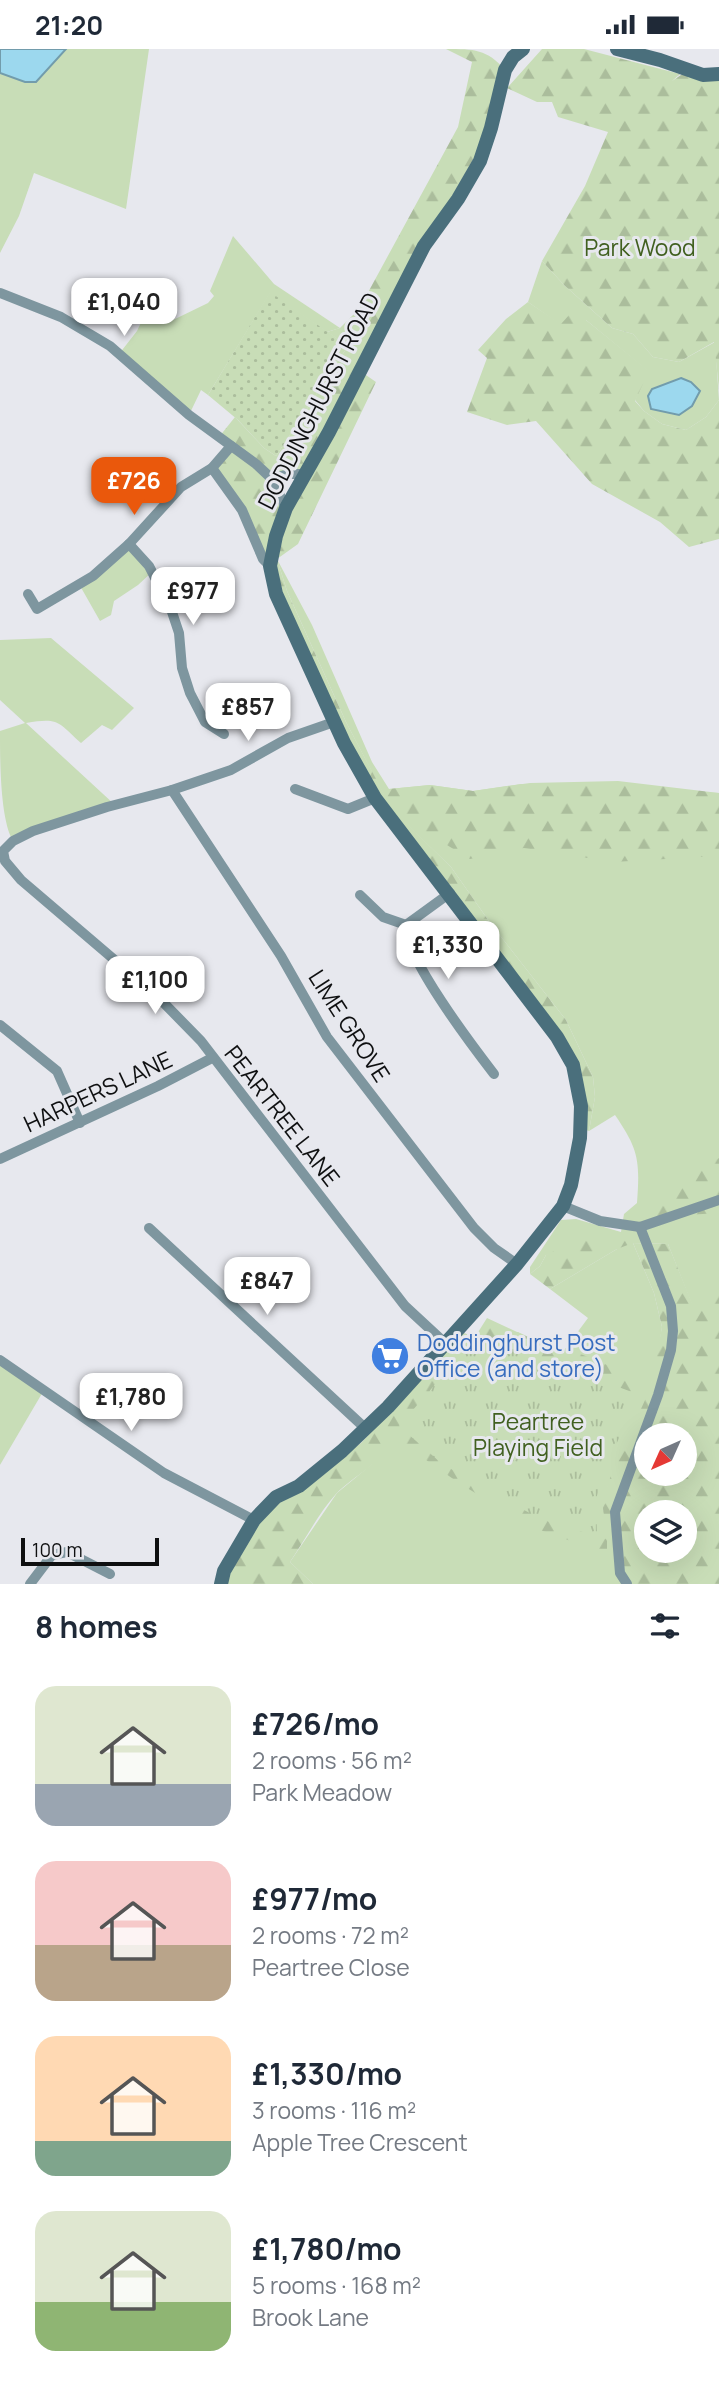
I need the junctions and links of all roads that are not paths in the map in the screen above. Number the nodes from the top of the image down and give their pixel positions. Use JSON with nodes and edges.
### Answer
{"nodes":[{"id":1,"x":523,"y":49,"type":"edge"},
{"id":2,"x":617,"y":49,"type":"edge"},
{"id":3,"x":719,"y":74,"type":"edge"},
{"id":4,"x":0,"y":293,"type":"edge"},
{"id":5,"x":231,"y":446,"type":"junction"},
{"id":6,"x":212,"y":468,"type":"junction"},
{"id":7,"x":305,"y":474,"type":"junction"},
{"id":8,"x":272,"y":479,"type":"junction"},
{"id":9,"x":286,"y":508,"type":"junction"},
{"id":10,"x":130,"y":544,"type":"junction"},
{"id":11,"x":270,"y":566,"type":"junction"},
{"id":12,"x":28,"y":594,"type":"dead end"},
{"id":13,"x":334,"y":722,"type":"junction"},
{"id":14,"x":224,"y":734,"type":"dead end"},
{"id":15,"x":295,"y":789,"type":"dead end"},
{"id":16,"x":172,"y":790,"type":"junction"},
{"id":17,"x":375,"y":798,"type":"junction"},
{"id":18,"x":1,"y":851,"type":"edge"},
{"id":19,"x":450,"y":893,"type":"junction"},
{"id":20,"x":360,"y":895,"type":"dead end"},
{"id":21,"x":406,"y":925,"type":"junction"},
{"id":22,"x":0,"y":1025,"type":"edge"},
{"id":23,"x":212,"y":1058,"type":"junction"},
{"id":24,"x":494,"y":1074,"type":"dead end"},
{"id":25,"x":80,"y":1123,"type":"junction"},
{"id":26,"x":0,"y":1159,"type":"edge"},
{"id":27,"x":719,"y":1200,"type":"edge"},
{"id":28,"x":563,"y":1206,"type":"junction"},
{"id":29,"x":640,"y":1227,"type":"junction"},
{"id":30,"x":149,"y":1228,"type":"dead end"},
{"id":31,"x":517,"y":1264,"type":"junction"},
{"id":32,"x":446,"y":1344,"type":"junction"},
{"id":33,"x":0,"y":1360,"type":"edge"},
{"id":34,"x":365,"y":1428,"type":"junction"},
{"id":35,"x":254,"y":1520,"type":"junction"},
{"id":36,"x":110,"y":1574,"type":"dead end"},
{"id":37,"x":30,"y":1584,"type":"edge"},
{"id":38,"x":221,"y":1584,"type":"edge"},
{"id":39,"x":627,"y":1584,"type":"edge"}],
"edges":[{"from":1,"to":7,"type":"street","name":"DODDINGHURST ROAD"},
{"from":2,"to":3,"type":"street"},
{"from":4,"to":5,"type":"street"},
{"from":5,"to":6,"type":"street"},
{"from":5,"to":8,"type":"street"},
{"from":6,"to":10,"type":"street"},
{"from":6,"to":11,"type":"street"},
{"from":7,"to":8,"type":"street"},
{"from":7,"to":9,"type":"street","name":"DODDINGHURST ROAD"},
{"from":8,"to":9,"type":"street"},
{"from":9,"to":11,"type":"street","name":"DODDINGHURST ROAD"},
{"from":10,"to":12,"type":"street"},
{"from":10,"to":14,"type":"street"},
{"from":11,"to":13,"type":"street","name":"DODDINGHURST ROAD"},
{"from":13,"to":16,"type":"street","name":"PEARTREE LANE"},
{"from":13,"to":17,"type":"street","name":"DODDINGHURST ROAD"},
{"from":15,"to":17,"type":"street"},
{"from":16,"to":18,"type":"street","name":"PEARTREE LANE"},
{"from":16,"to":31,"type":"street","name":"LIME GROVE"},
{"from":17,"to":19,"type":"street","name":"DODDINGHURST ROAD"},
{"from":18,"to":23,"type":"street","name":"PEARTREE LANE"},
{"from":19,"to":21,"type":"street"},
{"from":19,"to":28,"type":"street","name":"DODDINGHURST ROAD"},
{"from":20,"to":21,"type":"street"},
{"from":21,"to":24,"type":"street"},
{"from":22,"to":25,"type":"street"},
{"from":23,"to":25,"type":"street","name":"HARPERS LANE"},
{"from":23,"to":32,"type":"street","name":"PEARTREE LANE"},
{"from":25,"to":26,"type":"street","name":"HARPERS LANE"},
{"from":27,"to":29,"type":"street"},
{"from":28,"to":29,"type":"street"},
{"from":28,"to":31,"type":"street","name":"DODDINGHURST ROAD"},
{"from":29,"to":39,"type":"street"},
{"from":30,"to":34,"type":"street"},
{"from":31,"to":32,"type":"street","name":"DODDINGHURST ROAD"},
{"from":32,"to":34,"type":"street","name":"DODDINGHURST ROAD"},
{"from":33,"to":35,"type":"street"},
{"from":34,"to":35,"type":"street","name":"DODDINGHURST ROAD"},
{"from":35,"to":38,"type":"street","name":"DODDINGHURST ROAD"},
{"from":36,"to":37,"type":"street"}]}
